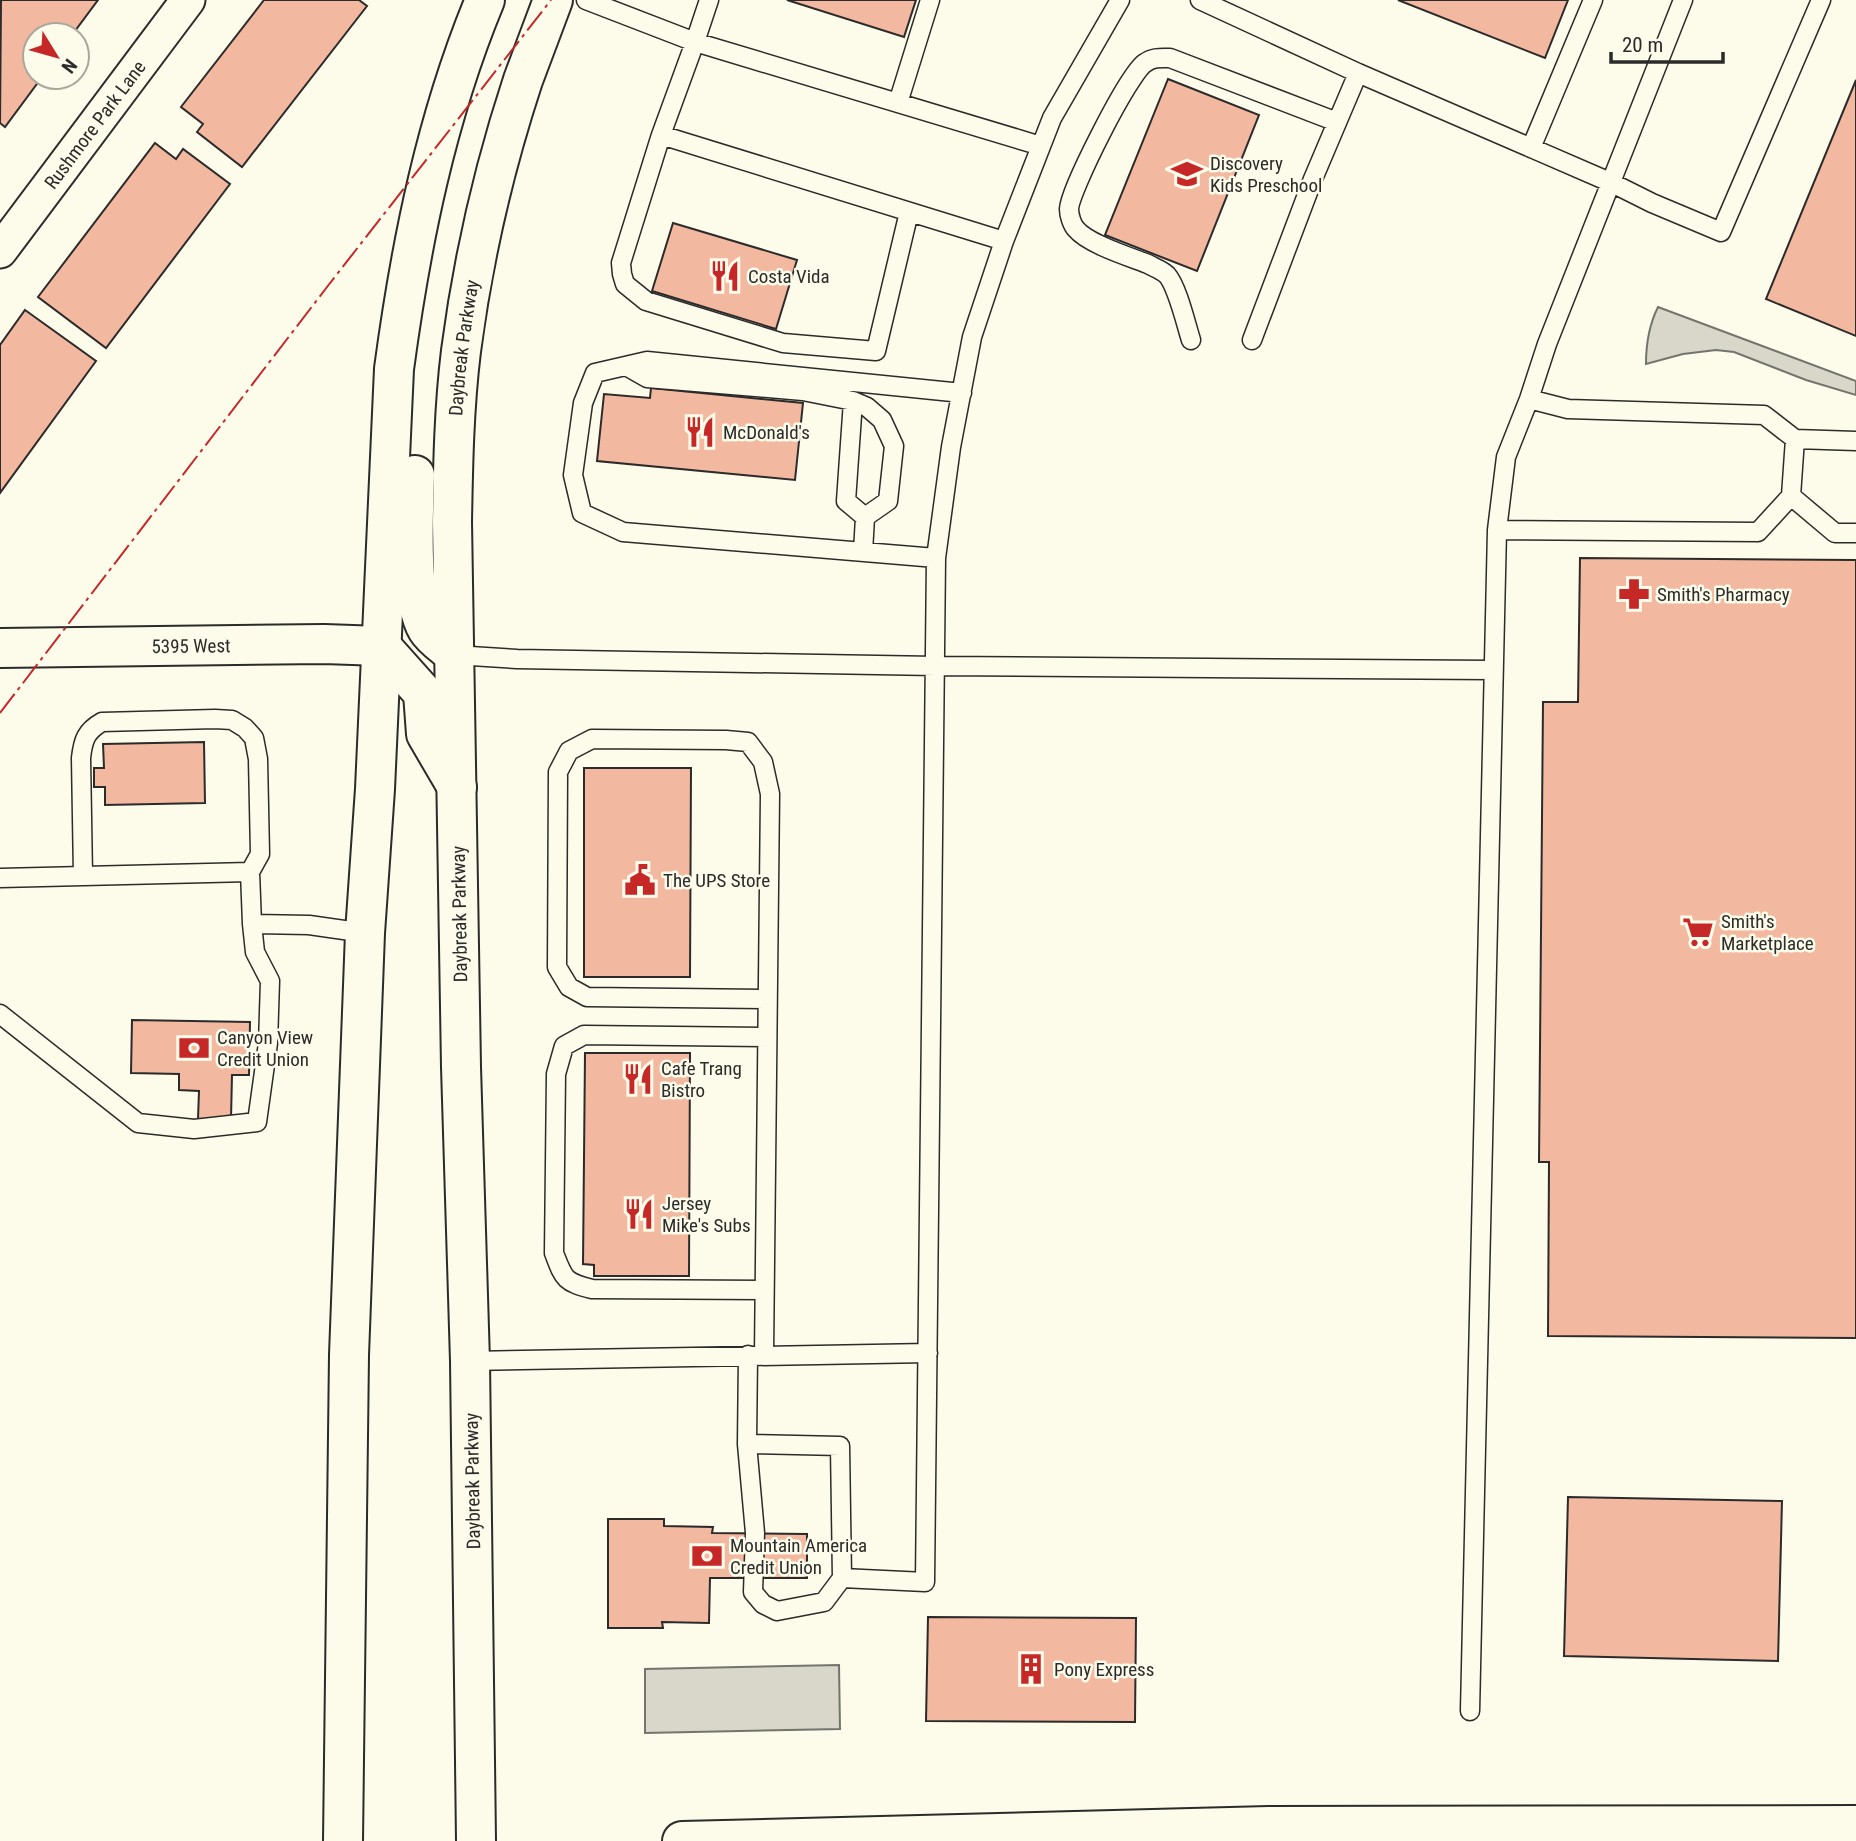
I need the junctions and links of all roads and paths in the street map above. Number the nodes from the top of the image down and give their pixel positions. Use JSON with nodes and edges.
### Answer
{"nodes":[{"id":1,"x":188,"y":0,"type":"edge"},
{"id":2,"x":485,"y":0,"type":"edge"},
{"id":3,"x":554,"y":0,"type":"edge"},
{"id":4,"x":586,"y":0,"type":"edge"},
{"id":5,"x":709,"y":0,"type":"edge"},
{"id":6,"x":930,"y":0,"type":"edge"},
{"id":7,"x":1120,"y":0,"type":"edge"},
{"id":8,"x":1200,"y":0,"type":"edge"},
{"id":9,"x":1593,"y":0,"type":"edge"},
{"id":10,"x":1683,"y":0,"type":"edge"},
{"id":11,"x":1821,"y":0,"type":"edge"},
{"id":12,"x":1224,"y":5,"type":"edge"},
{"id":13,"x":695,"y":42,"type":"junction"},
{"id":14,"x":1359,"y":73,"type":"junction"},
{"id":15,"x":898,"y":103,"type":"junction"},
{"id":16,"x":1337,"y":122,"type":"junction"},
{"id":17,"x":661,"y":135,"type":"junction"},
{"id":18,"x":1041,"y":146,"type":"junction"},
{"id":19,"x":1531,"y":148,"type":"junction"},
{"id":20,"x":1612,"y":183,"type":"junction"},
{"id":21,"x":909,"y":212,"type":"junction"},
{"id":22,"x":1004,"y":241,"type":"junction"},
{"id":23,"x":0,"y":251,"type":"edge"},
{"id":24,"x":1191,"y":340,"type":"dead end"},
{"id":25,"x":1252,"y":340,"type":"dead end"},
{"id":26,"x":625,"y":366,"type":"junction"},
{"id":27,"x":394,"y":369,"type":"junction"},
{"id":28,"x":962,"y":393,"type":"junction"},
{"id":29,"x":1530,"y":399,"type":"junction"},
{"id":30,"x":853,"y":401,"type":"junction"},
{"id":31,"x":1795,"y":439,"type":"junction"},
{"id":32,"x":1856,"y":441,"type":"edge"},
{"id":33,"x":1791,"y":496,"type":"junction"},
{"id":34,"x":865,"y":517,"type":"junction"},
{"id":35,"x":1497,"y":530,"type":"junction"},
{"id":36,"x":1856,"y":533,"type":"edge"},
{"id":37,"x":863,"y":552,"type":"junction"},
{"id":38,"x":936,"y":558,"type":"junction"},
{"id":39,"x":381,"y":646,"type":"junction"},
{"id":40,"x":0,"y":648,"type":"edge"},
{"id":41,"x":455,"y":655,"type":"junction"},
{"id":42,"x":935,"y":666,"type":"junction"},
{"id":43,"x":1493,"y":670,"type":"junction"},
{"id":44,"x":457,"y":787,"type":"junction"},
{"id":45,"x":250,"y":872,"type":"junction"},
{"id":46,"x":83,"y":876,"type":"junction"},
{"id":47,"x":0,"y":878,"type":"edge"},
{"id":48,"x":252,"y":924,"type":"junction"},
{"id":49,"x":365,"y":933,"type":"junction"},
{"id":50,"x":768,"y":999,"type":"junction"},
{"id":51,"x":0,"y":1014,"type":"edge"},
{"id":52,"x":767,"y":1037,"type":"junction"},
{"id":53,"x":764,"y":1290,"type":"junction"},
{"id":54,"x":928,"y":1353,"type":"junction"},
{"id":55,"x":756,"y":1355,"type":"junction"},
{"id":56,"x":470,"y":1361,"type":"junction"},
{"id":57,"x":747,"y":1444,"type":"junction"},
{"id":58,"x":842,"y":1578,"type":"junction"},
{"id":59,"x":1470,"y":1712,"type":"dead end"},
{"id":60,"x":1856,"y":1825,"type":"edge"},
{"id":61,"x":343,"y":1841,"type":"edge"},
{"id":62,"x":476,"y":1841,"type":"edge"},
{"id":63,"x":682,"y":1841,"type":"edge"}],
"edges":[{"from":1,"to":23,"type":"street","name":"Rushmore Park Lane"},
{"from":2,"to":27,"type":"main road"},
{"from":3,"to":41,"type":"main road","name":"Daybreak Parkway"},
{"from":4,"to":13,"type":"lane"},
{"from":5,"to":13,"type":"lane"},
{"from":6,"to":15,"type":"lane"},
{"from":7,"to":18,"type":"lane"},
{"from":8,"to":12,"type":"lane"},
{"from":9,"to":19,"type":"lane"},
{"from":10,"to":20,"type":"lane"},
{"from":11,"to":20,"type":"lane"},
{"from":12,"to":14,"type":"lane"},
{"from":13,"to":15,"type":"lane"},
{"from":13,"to":17,"type":"lane"},
{"from":14,"to":16,"type":"lane"},
{"from":14,"to":19,"type":"lane"},
{"from":15,"to":18,"type":"lane"},
{"from":16,"to":24,"type":"lane"},
{"from":16,"to":25,"type":"lane"},
{"from":17,"to":21,"type":"lane"},
{"from":17,"to":21,"type":"lane"},
{"from":18,"to":22,"type":"lane"},
{"from":19,"to":20,"type":"lane"},
{"from":20,"to":29,"type":"lane"},
{"from":21,"to":22,"type":"lane"},
{"from":22,"to":28,"type":"lane"},
{"from":26,"to":28,"type":"lane"},
{"from":26,"to":30,"type":"lane"},
{"from":26,"to":37,"type":"lane"},
{"from":27,"to":39,"type":"main road"},
{"from":27,"to":41,"type":"main road"},
{"from":28,"to":38,"type":"lane"},
{"from":29,"to":31,"type":"lane"},
{"from":29,"to":35,"type":"lane"},
{"from":30,"to":34,"type":"lane"},
{"from":30,"to":34,"type":"lane"},
{"from":31,"to":32,"type":"lane"},
{"from":31,"to":33,"type":"lane"},
{"from":33,"to":35,"type":"lane"},
{"from":33,"to":36,"type":"lane"},
{"from":34,"to":37,"type":"lane"},
{"from":35,"to":43,"type":"lane"},
{"from":37,"to":38,"type":"lane"},
{"from":38,"to":42,"type":"lane"},
{"from":39,"to":40,"type":"main road","name":"5395 West"},
{"from":39,"to":44,"type":"main road"},
{"from":39,"to":49,"type":"main road"},
{"from":41,"to":42,"type":"lane"},
{"from":41,"to":44,"type":"main road","name":"Daybreak Parkway"},
{"from":42,"to":43,"type":"lane"},
{"from":42,"to":54,"type":"lane"},
{"from":43,"to":59,"type":"lane"},
{"from":44,"to":56,"type":"main road","name":"Daybreak Parkway"},
{"from":45,"to":46,"type":"lane"},
{"from":45,"to":46,"type":"lane"},
{"from":45,"to":48,"type":"lane"},
{"from":46,"to":47,"type":"lane"},
{"from":48,"to":49,"type":"lane"},
{"from":48,"to":51,"type":"lane"},
{"from":49,"to":61,"type":"main road"},
{"from":50,"to":50,"type":"lane"},
{"from":50,"to":52,"type":"lane"},
{"from":52,"to":53,"type":"lane"},
{"from":52,"to":53,"type":"lane"},
{"from":53,"to":55,"type":"lane"},
{"from":54,"to":55,"type":"lane"},
{"from":54,"to":58,"type":"lane"},
{"from":55,"to":56,"type":"lane"},
{"from":55,"to":57,"type":"lane"},
{"from":56,"to":62,"type":"main road","name":"Daybreak Parkway"},
{"from":57,"to":58,"type":"lane"},
{"from":57,"to":58,"type":"lane"},
{"from":60,"to":63,"type":"main road"}]}
